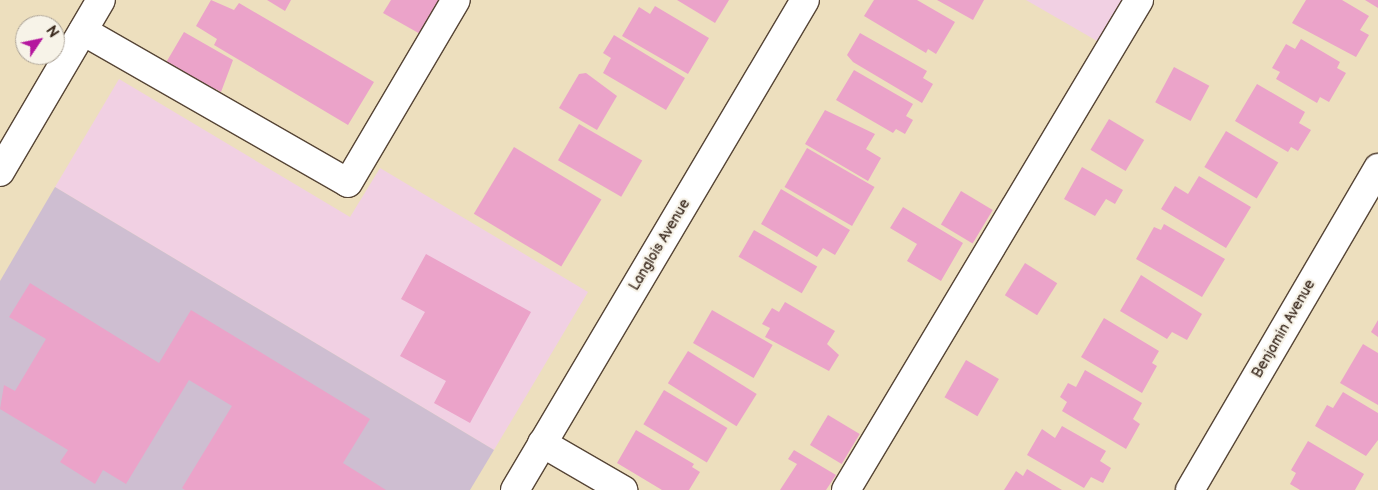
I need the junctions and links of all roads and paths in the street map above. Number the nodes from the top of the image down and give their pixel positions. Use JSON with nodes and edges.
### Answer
{"nodes":[{"id":1,"x":101,"y":0,"type":"edge"},
{"id":2,"x":456,"y":0,"type":"edge"},
{"id":3,"x":805,"y":0,"type":"edge"},
{"id":4,"x":1139,"y":0,"type":"edge"},
{"id":5,"x":83,"y":31,"type":"junction"},
{"id":6,"x":1378,"y":168,"type":"edge"},
{"id":7,"x":0,"y":172,"type":"edge"},
{"id":8,"x":542,"y":443,"type":"junction"},
{"id":9,"x":515,"y":490,"type":"edge"},
{"id":10,"x":623,"y":490,"type":"edge"},
{"id":11,"x":846,"y":490,"type":"edge"},
{"id":12,"x":1190,"y":490,"type":"edge"}],
"edges":[{"from":1,"to":5,"type":"street"},
{"from":2,"to":5,"type":"street"},
{"from":3,"to":8,"type":"street","name":"Langlois Avenue"},
{"from":4,"to":11,"type":"street"},
{"from":5,"to":7,"type":"street"},
{"from":6,"to":12,"type":"street","name":"Benjamin Avenue"},
{"from":8,"to":9,"type":"street","name":"Langlois Avenue"},
{"from":8,"to":10,"type":"street"}]}
